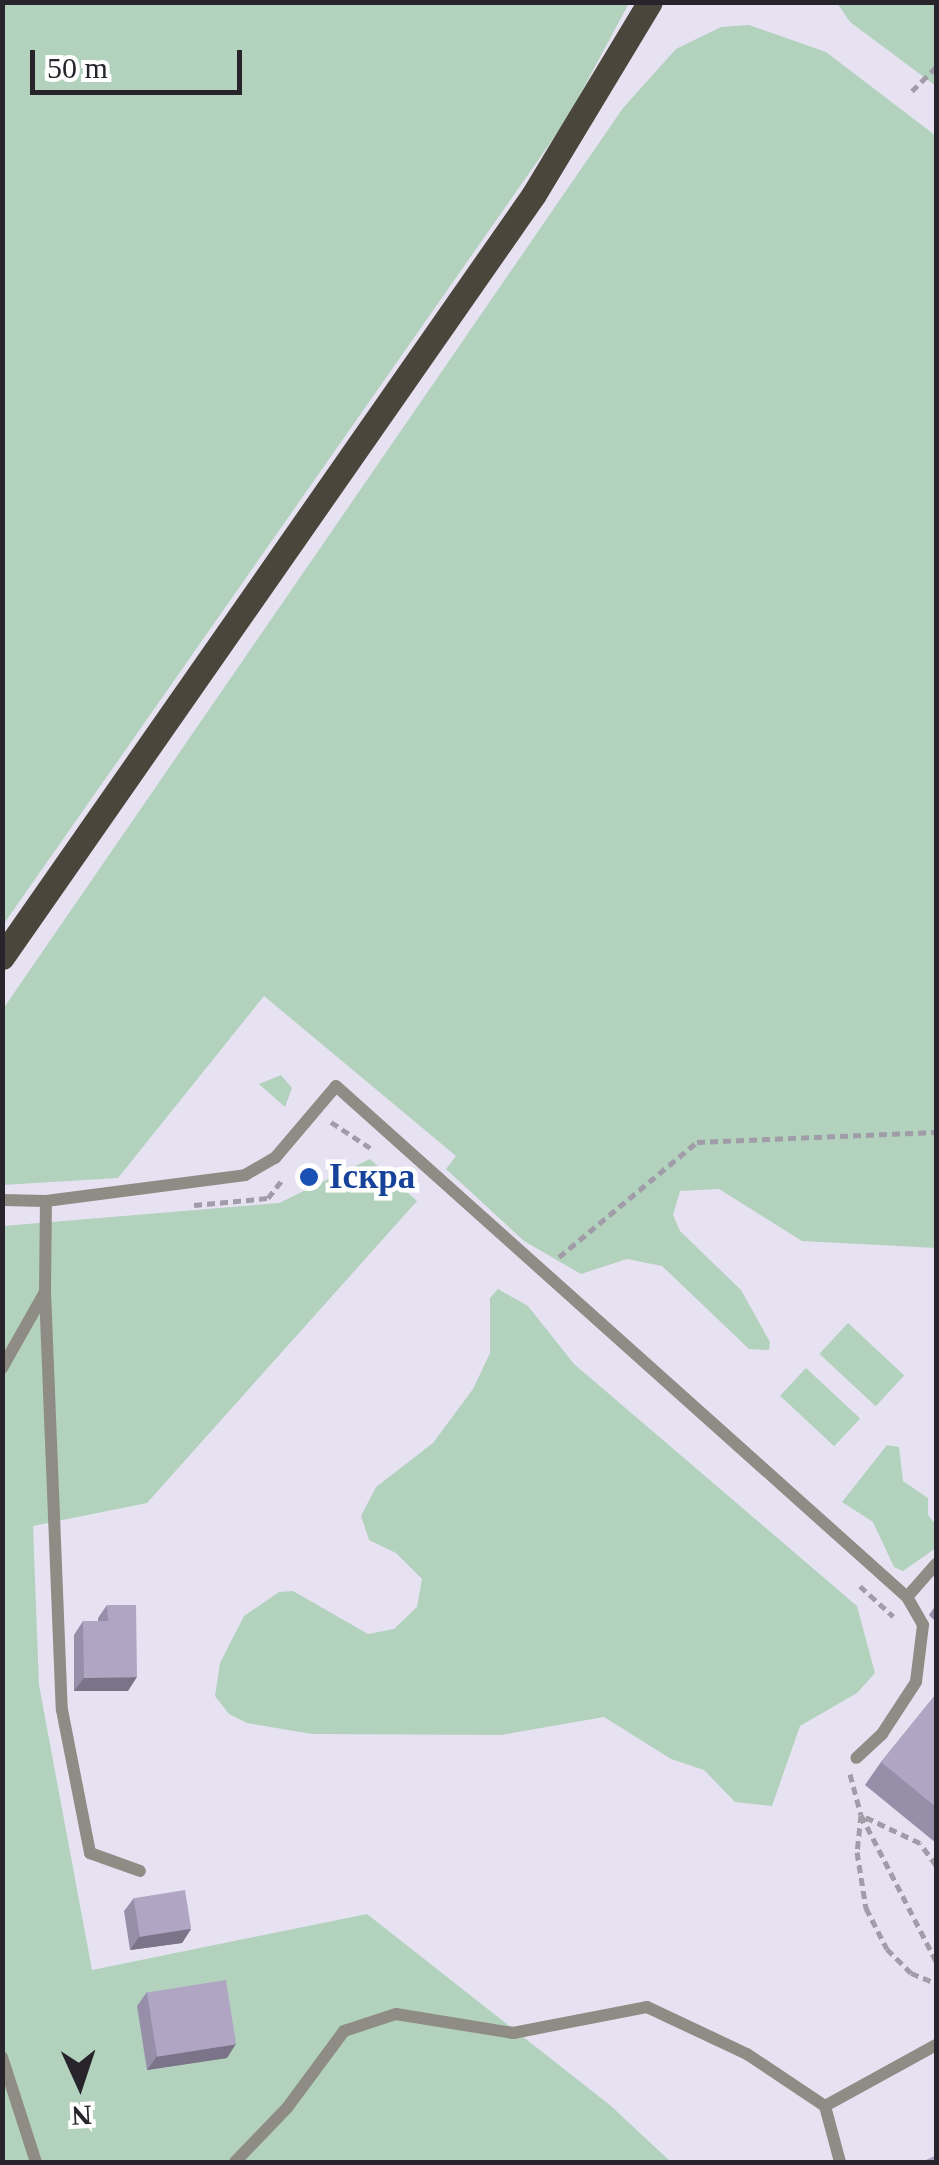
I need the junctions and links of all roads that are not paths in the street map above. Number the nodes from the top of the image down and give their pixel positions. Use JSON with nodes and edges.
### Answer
{"nodes":[{"id":1,"x":650,"y":2,"type":"edge"},
{"id":2,"x":2,"y":957,"type":"edge"},
{"id":3,"x":2,"y":1200,"type":"edge"},
{"id":4,"x":46,"y":1201,"type":"junction"},
{"id":5,"x":46,"y":1292,"type":"junction"},
{"id":6,"x":2,"y":1368,"type":"edge"},
{"id":7,"x":936,"y":1564,"type":"edge"},
{"id":8,"x":907,"y":1598,"type":"junction"},
{"id":9,"x":856,"y":1758,"type":"road end"},
{"id":10,"x":140,"y":1871,"type":"dead end"},
{"id":11,"x":936,"y":2046,"type":"edge"},
{"id":12,"x":2,"y":2057,"type":"edge"},
{"id":13,"x":825,"y":2106,"type":"junction"},
{"id":14,"x":36,"y":2162,"type":"edge"},
{"id":15,"x":235,"y":2162,"type":"edge"},
{"id":16,"x":840,"y":2162,"type":"edge"}],
"edges":[{"from":1,"to":2,"type":"main road"},
{"from":3,"to":4,"type":"lane"},
{"from":4,"to":5,"type":"lane"},
{"from":4,"to":8,"type":"lane"},
{"from":5,"to":6,"type":"lane"},
{"from":5,"to":10,"type":"lane"},
{"from":7,"to":8,"type":"lane"},
{"from":8,"to":9,"type":"lane"},
{"from":11,"to":13,"type":"lane"},
{"from":12,"to":14,"type":"lane"},
{"from":13,"to":15,"type":"lane"},
{"from":13,"to":16,"type":"lane"}]}
